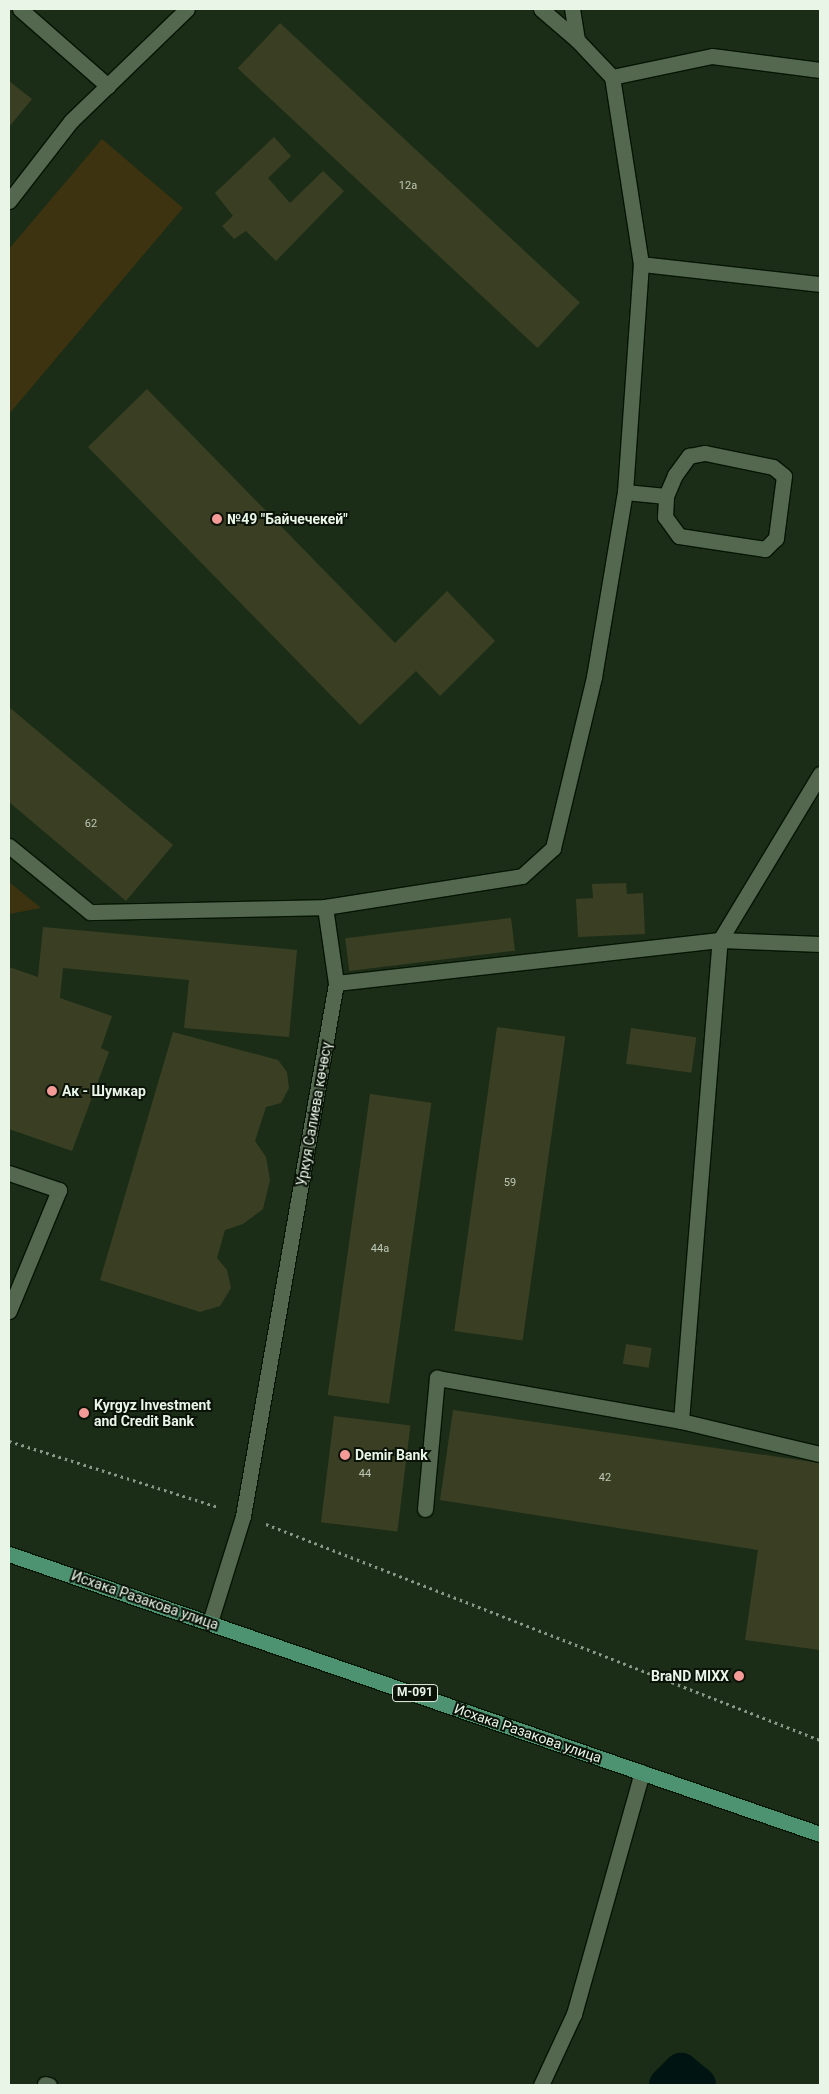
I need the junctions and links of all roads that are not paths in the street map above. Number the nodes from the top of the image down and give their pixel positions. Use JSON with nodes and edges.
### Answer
{"nodes":[{"id":1,"x":20,"y":9,"type":"edge"},
{"id":2,"x":187,"y":9,"type":"edge"},
{"id":3,"x":541,"y":9,"type":"edge"},
{"id":4,"x":572,"y":9,"type":"edge"},
{"id":5,"x":577,"y":40,"type":"junction"},
{"id":6,"x":820,"y":70,"type":"edge"},
{"id":7,"x":612,"y":77,"type":"junction"},
{"id":8,"x":108,"y":86,"type":"junction"},
{"id":9,"x":9,"y":201,"type":"edge"},
{"id":10,"x":641,"y":264,"type":"junction"},
{"id":11,"x":820,"y":284,"type":"edge"},
{"id":12,"x":625,"y":492,"type":"junction"},
{"id":13,"x":666,"y":496,"type":"junction"},
{"id":14,"x":820,"y":774,"type":"edge"},
{"id":15,"x":9,"y":846,"type":"edge"},
{"id":16,"x":325,"y":908,"type":"junction"},
{"id":17,"x":720,"y":940,"type":"junction"},
{"id":18,"x":820,"y":944,"type":"edge"},
{"id":19,"x":336,"y":983,"type":"junction"},
{"id":20,"x":9,"y":1172,"type":"edge"},
{"id":21,"x":9,"y":1310,"type":"edge"},
{"id":22,"x":681,"y":1421,"type":"junction"},
{"id":23,"x":820,"y":1454,"type":"edge"},
{"id":24,"x":425,"y":1509,"type":"dead end"},
{"id":25,"x":9,"y":1554,"type":"edge"},
{"id":26,"x":210,"y":1622,"type":"junction"},
{"id":27,"x":642,"y":1772,"type":"junction"},
{"id":28,"x":820,"y":1834,"type":"edge"},
{"id":29,"x":541,"y":2085,"type":"edge"}],
"edges":[{"from":1,"to":8,"type":"street"},
{"from":2,"to":8,"type":"street"},
{"from":3,"to":5,"type":"street"},
{"from":4,"to":5,"type":"street"},
{"from":5,"to":7,"type":"street"},
{"from":6,"to":7,"type":"street"},
{"from":7,"to":10,"type":"street"},
{"from":8,"to":9,"type":"street"},
{"from":10,"to":11,"type":"street"},
{"from":10,"to":12,"type":"street"},
{"from":12,"to":13,"type":"street"},
{"from":12,"to":16,"type":"street"},
{"from":13,"to":13,"type":"street"},
{"from":14,"to":17,"type":"street"},
{"from":15,"to":16,"type":"street"},
{"from":16,"to":19,"type":"street","name":"Уркуя Салиева көчөсү"},
{"from":17,"to":18,"type":"street"},
{"from":17,"to":19,"type":"street"},
{"from":17,"to":22,"type":"street"},
{"from":19,"to":26,"type":"street","name":"Уркуя Салиева көчөсү"},
{"from":20,"to":21,"type":"street"},
{"from":22,"to":23,"type":"street"},
{"from":22,"to":24,"type":"street"},
{"from":25,"to":26,"type":"main road","name":"Исхака Разакова улица","number":"М-091"},
{"from":26,"to":27,"type":"main road","name":"Исхака Разакова улица","number":"М-091"},
{"from":27,"to":28,"type":"main road","name":"Исхака Разакова улица","number":"М-091"},
{"from":27,"to":29,"type":"street"}]}
